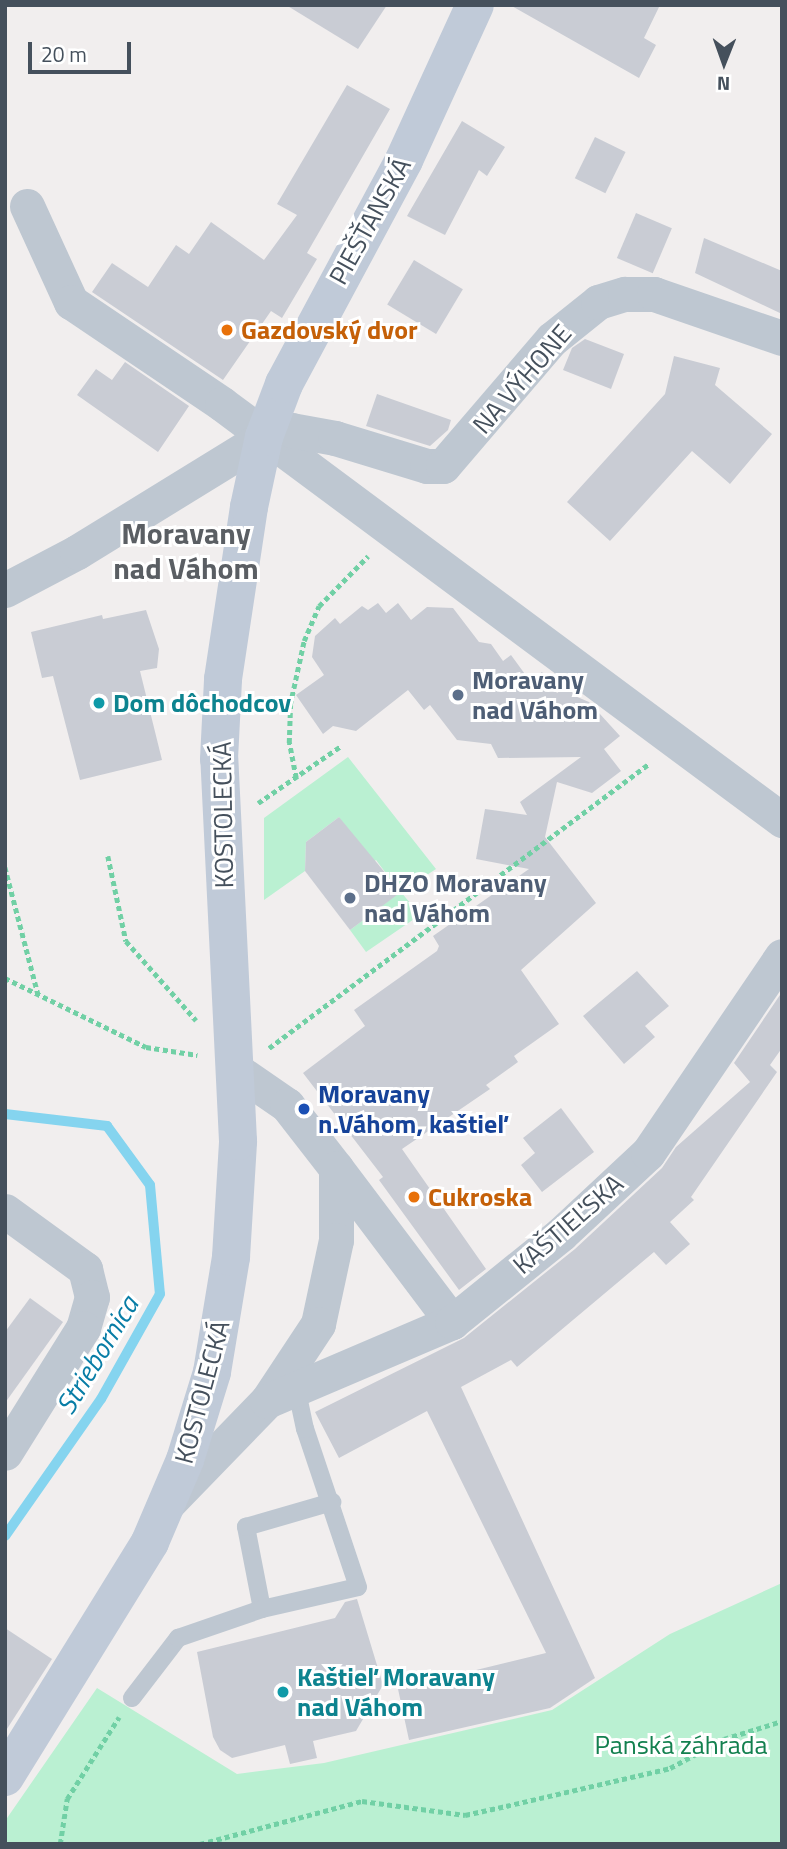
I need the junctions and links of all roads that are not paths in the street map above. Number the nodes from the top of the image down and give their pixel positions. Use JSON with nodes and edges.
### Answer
{"nodes":[{"id":1,"x":475,"y":5,"type":"edge"},
{"id":2,"x":27,"y":206,"type":"dead end"},
{"id":3,"x":782,"y":338,"type":"edge"},
{"id":4,"x":264,"y":437,"type":"junction"},
{"id":5,"x":5,"y":590,"type":"edge"},
{"id":6,"x":782,"y":820,"type":"edge"},
{"id":7,"x":782,"y":956,"type":"edge"},
{"id":8,"x":228,"y":1061,"type":"junction"},
{"id":9,"x":336,"y":1168,"type":"junction"},
{"id":10,"x":5,"y":1211,"type":"edge"},
{"id":11,"x":452,"y":1322,"type":"junction"},
{"id":12,"x":282,"y":1395,"type":"junction"},
{"id":13,"x":5,"y":1453,"type":"edge"},
{"id":14,"x":169,"y":1502,"type":"junction"},
{"id":15,"x":332,"y":1502,"type":"junction"},
{"id":16,"x":262,"y":1609,"type":"junction"},
{"id":17,"x":132,"y":1698,"type":"road end"},
{"id":18,"x":5,"y":1777,"type":"edge"}],
"edges":[{"from":1,"to":4,"type":"main road","name":"PIEŠŤANSKÁ"},
{"from":2,"to":4,"type":"street"},
{"from":3,"to":4,"type":"street","name":"NA VÝHONE"},
{"from":4,"to":5,"type":"street"},
{"from":4,"to":6,"type":"street"},
{"from":4,"to":8,"type":"main road","name":"KOSTOLECKÁ"},
{"from":7,"to":11,"type":"street","name":"KAŠTIEĽSKA"},
{"from":8,"to":9,"type":"street"},
{"from":8,"to":14,"type":"main road","name":"KOSTOLECKÁ"},
{"from":9,"to":11,"type":"street"},
{"from":9,"to":12,"type":"street","name":"KOSTOLECKÁ"},
{"from":10,"to":13,"type":"street"},
{"from":11,"to":12,"type":"street","name":"KOSTOLECKÁ"},
{"from":12,"to":14,"type":"street","name":"KOSTOLECKÁ"},
{"from":12,"to":15,"type":"lane"},
{"from":14,"to":18,"type":"main road","name":"KOSTOLECKÁ"},
{"from":15,"to":16,"type":"lane"},
{"from":15,"to":16,"type":"lane"},
{"from":16,"to":17,"type":"lane"}]}
